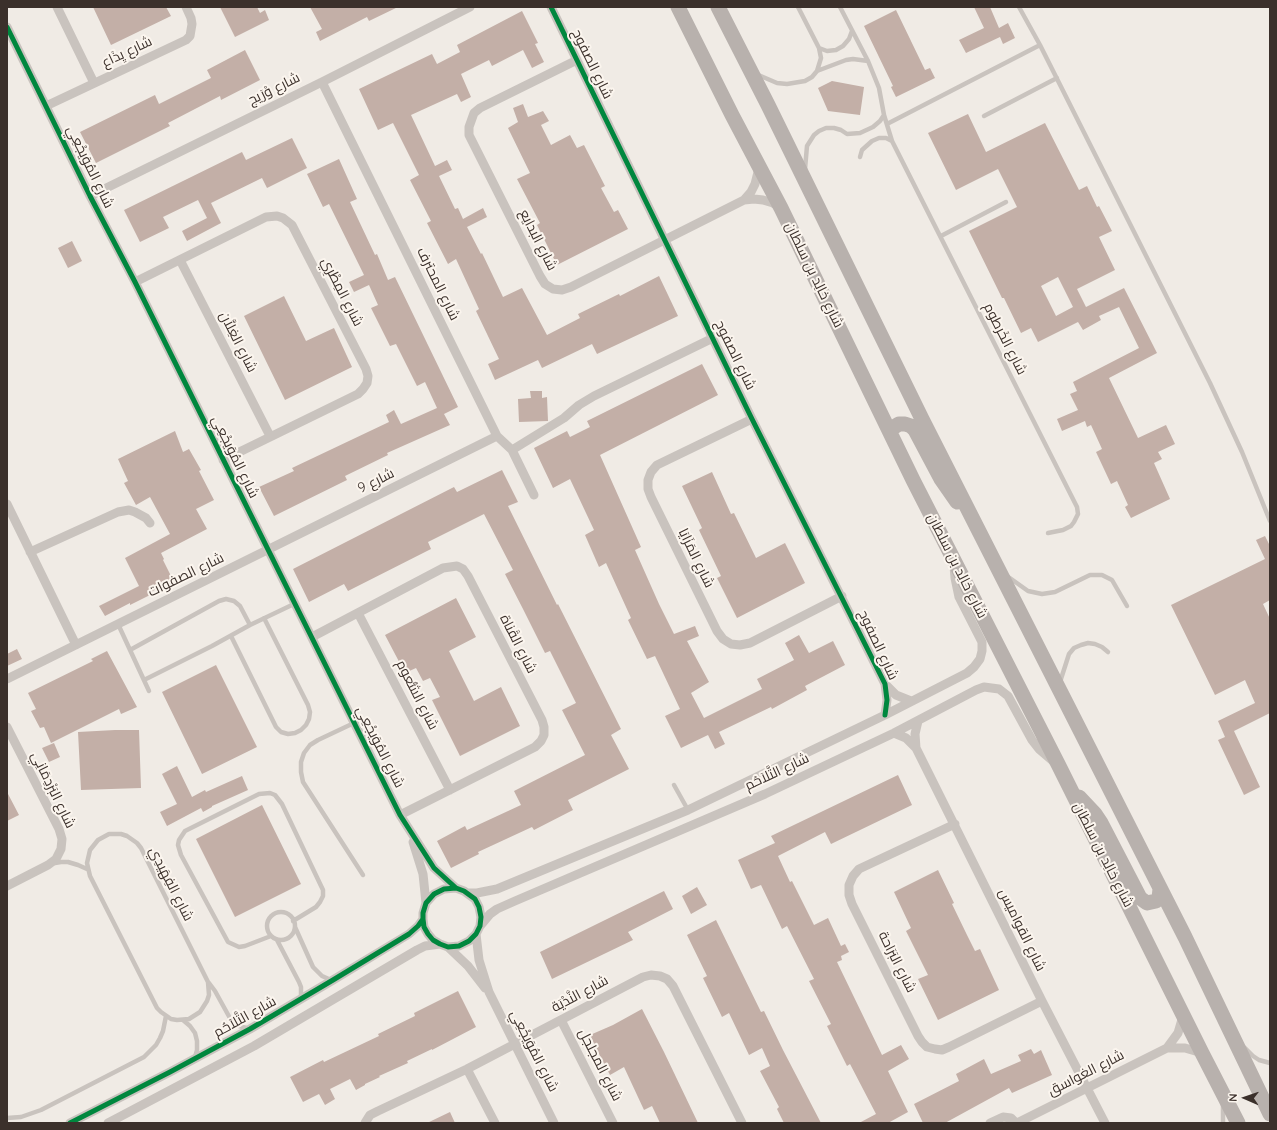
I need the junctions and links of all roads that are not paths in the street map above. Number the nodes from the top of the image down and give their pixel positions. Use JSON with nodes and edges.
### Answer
{"nodes":[{"id":1,"x":57,"y":7,"type":"edge"},
{"id":2,"x":186,"y":7,"type":"edge"},
{"id":3,"x":470,"y":7,"type":"edge"},
{"id":4,"x":550,"y":7,"type":"edge"},
{"id":5,"x":678,"y":7,"type":"edge"},
{"id":6,"x":718,"y":7,"type":"edge"},
{"id":7,"x":798,"y":7,"type":"edge"},
{"id":8,"x":840,"y":7,"type":"edge"},
{"id":9,"x":1019,"y":7,"type":"edge"},
{"id":10,"x":7,"y":27,"type":"edge"},
{"id":11,"x":852,"y":31,"type":"junction"},
{"id":12,"x":1040,"y":45,"type":"junction"},
{"id":13,"x":819,"y":48,"type":"junction"},
{"id":14,"x":577,"y":60,"type":"junction"},
{"id":15,"x":868,"y":61,"type":"junction"},
{"id":16,"x":749,"y":71,"type":"junction"},
{"id":17,"x":817,"y":71,"type":"junction"},
{"id":18,"x":1057,"y":78,"type":"junction"},
{"id":19,"x":322,"y":82,"type":"junction"},
{"id":20,"x":94,"y":83,"type":"junction"},
{"id":21,"x":46,"y":106,"type":"junction"},
{"id":22,"x":884,"y":115,"type":"junction"},
{"id":23,"x":984,"y":116,"type":"dead end"},
{"id":24,"x":887,"y":124,"type":"junction"},
{"id":25,"x":892,"y":141,"type":"junction"},
{"id":26,"x":860,"y":157,"type":"dead end"},
{"id":27,"x":757,"y":161,"type":"junction"},
{"id":28,"x":804,"y":179,"type":"junction"},
{"id":29,"x":90,"y":196,"type":"junction"},
{"id":30,"x":744,"y":200,"type":"junction"},
{"id":31,"x":1006,"y":202,"type":"dead end"},
{"id":32,"x":781,"y":208,"type":"junction"},
{"id":33,"x":941,"y":236,"type":"junction"},
{"id":34,"x":664,"y":240,"type":"junction"},
{"id":35,"x":180,"y":260,"type":"junction"},
{"id":36,"x":135,"y":282,"type":"junction"},
{"id":37,"x":713,"y":338,"type":"junction"},
{"id":38,"x":752,"y":419,"type":"junction"},
{"id":39,"x":890,"y":431,"type":"junction"},
{"id":40,"x":270,"y":436,"type":"junction"},
{"id":41,"x":497,"y":436,"type":"junction"},
{"id":42,"x":512,"y":450,"type":"junction"},
{"id":43,"x":223,"y":460,"type":"junction"},
{"id":44,"x":534,"y":496,"type":"dead end"},
{"id":45,"x":7,"y":504,"type":"edge"},
{"id":46,"x":972,"y":516,"type":"junction"},
{"id":47,"x":1270,"y":521,"type":"edge"},
{"id":48,"x":150,"y":524,"type":"dead end"},
{"id":49,"x":1048,"y":533,"type":"dead end"},
{"id":50,"x":267,"y":550,"type":"junction"},
{"id":51,"x":30,"y":552,"type":"junction"},
{"id":52,"x":954,"y":561,"type":"junction"},
{"id":53,"x":999,"y":570,"type":"junction"},
{"id":54,"x":842,"y":596,"type":"junction"},
{"id":55,"x":294,"y":604,"type":"junction"},
{"id":56,"x":1127,"y":606,"type":"dead end"},
{"id":57,"x":358,"y":613,"type":"junction"},
{"id":58,"x":264,"y":618,"type":"junction"},
{"id":59,"x":118,"y":624,"type":"junction"},
{"id":60,"x":250,"y":625,"type":"junction"},
{"id":61,"x":231,"y":636,"type":"junction"},
{"id":62,"x":312,"y":637,"type":"junction"},
{"id":63,"x":76,"y":645,"type":"junction"},
{"id":64,"x":130,"y":650,"type":"junction"},
{"id":65,"x":1108,"y":652,"type":"dead end"},
{"id":66,"x":7,"y":679,"type":"edge"},
{"id":67,"x":144,"y":680,"type":"junction"},
{"id":68,"x":885,"y":684,"type":"junction"},
{"id":69,"x":1059,"y":687,"type":"junction"},
{"id":70,"x":149,"y":691,"type":"dead end"},
{"id":71,"x":911,"y":701,"type":"junction"},
{"id":72,"x":885,"y":715,"type":"junction"},
{"id":73,"x":918,"y":721,"type":"junction"},
{"id":74,"x":354,"y":723,"type":"junction"},
{"id":75,"x":7,"y":727,"type":"edge"},
{"id":76,"x":894,"y":733,"type":"junction"},
{"id":77,"x":916,"y":748,"type":"junction"},
{"id":78,"x":1058,"y":764,"type":"junction"},
{"id":79,"x":674,"y":785,"type":"dead end"},
{"id":80,"x":450,"y":790,"type":"junction"},
{"id":81,"x":1070,"y":790,"type":"junction"},
{"id":82,"x":688,"y":810,"type":"junction"},
{"id":83,"x":400,"y":815,"type":"junction"},
{"id":84,"x":955,"y":824,"type":"junction"},
{"id":85,"x":410,"y":831,"type":"junction"},
{"id":86,"x":48,"y":865,"type":"junction"},
{"id":87,"x":87,"y":869,"type":"junction"},
{"id":88,"x":364,"y":875,"type":"dead end"},
{"id":89,"x":7,"y":886,"type":"edge"},
{"id":90,"x":456,"y":888,"type":"junction"},
{"id":91,"x":1160,"y":889,"type":"junction"},
{"id":92,"x":468,"y":892,"type":"junction"},
{"id":93,"x":426,"y":903,"type":"junction"},
{"id":94,"x":422,"y":919,"type":"junction"},
{"id":95,"x":293,"y":920,"type":"junction"},
{"id":96,"x":295,"y":927,"type":"junction"},
{"id":97,"x":478,"y":930,"type":"junction"},
{"id":98,"x":271,"y":936,"type":"junction"},
{"id":99,"x":277,"y":940,"type":"junction"},
{"id":100,"x":444,"y":946,"type":"junction"},
{"id":101,"x":333,"y":980,"type":"junction"},
{"id":102,"x":208,"y":982,"type":"junction"},
{"id":103,"x":489,"y":992,"type":"junction"},
{"id":104,"x":301,"y":999,"type":"junction"},
{"id":105,"x":1042,"y":1001,"type":"junction"},
{"id":106,"x":166,"y":1016,"type":"junction"},
{"id":107,"x":1183,"y":1016,"type":"junction"},
{"id":108,"x":183,"y":1020,"type":"junction"},
{"id":109,"x":561,"y":1020,"type":"junction"},
{"id":110,"x":250,"y":1028,"type":"junction"},
{"id":111,"x":1229,"y":1031,"type":"junction"},
{"id":112,"x":515,"y":1044,"type":"junction"},
{"id":113,"x":1167,"y":1048,"type":"junction"},
{"id":114,"x":1202,"y":1053,"type":"junction"},
{"id":115,"x":195,"y":1058,"type":"junction"},
{"id":116,"x":1270,"y":1063,"type":"edge"},
{"id":117,"x":467,"y":1069,"type":"junction"},
{"id":118,"x":1088,"y":1088,"type":"junction"},
{"id":119,"x":1224,"y":1095,"type":"junction"},
{"id":120,"x":1270,"y":1114,"type":"edge"},
{"id":121,"x":7,"y":1118,"type":"edge"},
{"id":122,"x":70,"y":1123,"type":"edge"},
{"id":123,"x":108,"y":1123,"type":"edge"},
{"id":124,"x":365,"y":1123,"type":"edge"},
{"id":125,"x":495,"y":1123,"type":"edge"},
{"id":126,"x":554,"y":1123,"type":"edge"},
{"id":127,"x":613,"y":1123,"type":"edge"},
{"id":128,"x":742,"y":1123,"type":"edge"},
{"id":129,"x":990,"y":1123,"type":"edge"},
{"id":130,"x":1016,"y":1123,"type":"edge"},
{"id":131,"x":1105,"y":1123,"type":"edge"},
{"id":132,"x":1223,"y":1123,"type":"edge"},
{"id":133,"x":1238,"y":1123,"type":"edge"}],
"edges":[{"from":1,"to":20,"type":"street"},
{"from":2,"to":20,"type":"street","name":"شارع يِذَاع"},
{"from":3,"to":19,"type":"street","name":"شارع وْرَيج"},
{"from":4,"to":14,"type":"street","name":"شارع الصفوح"},
{"from":5,"to":27,"type":"main road","name":"شارع خالِد بن سلطان"},
{"from":6,"to":16,"type":"main road"},
{"from":7,"to":13,"type":"lane"},
{"from":8,"to":11,"type":"lane","name":"شارع الخَرطوم"},
{"from":9,"to":12,"type":"lane"},
{"from":10,"to":21,"type":"street","name":"شارع المُوَيجْعِي"},
{"from":11,"to":13,"type":"lane"},
{"from":11,"to":15,"type":"lane","name":"شارع الخَرطوم"},
{"from":12,"to":18,"type":"lane"},
{"from":12,"to":24,"type":"lane"},
{"from":13,"to":17,"type":"lane"},
{"from":14,"to":34,"type":"street","name":"شارع الصفوح"},
{"from":14,"to":34,"type":"street","name":"شارع البدايع"},
{"from":15,"to":17,"type":"lane"},
{"from":15,"to":22,"type":"lane","name":"شارع الخَرطوم"},
{"from":16,"to":17,"type":"lane"},
{"from":16,"to":28,"type":"main road"},
{"from":18,"to":23,"type":"lane"},
{"from":18,"to":47,"type":"lane"},
{"from":19,"to":29,"type":"street","name":"شارع وْرَيج"},
{"from":19,"to":41,"type":"street","name":"شارع المحترف"},
{"from":20,"to":21,"type":"street","name":"شارع يِذَاع"},
{"from":21,"to":29,"type":"street","name":"شارع المُوَيجْعِي"},
{"from":22,"to":24,"type":"lane","name":"شارع الخَرطوم"},
{"from":22,"to":28,"type":"lane"},
{"from":24,"to":25,"type":"lane","name":"شارع الخَرطوم"},
{"from":25,"to":26,"type":"lane"},
{"from":25,"to":33,"type":"lane","name":"شارع الخَرطوم"},
{"from":27,"to":30,"type":"street","name":"شارع البدايع"},
{"from":27,"to":32,"type":"main road","name":"شارع خالِد بن سلطان"},
{"from":28,"to":46,"type":"main road"},
{"from":29,"to":36,"type":"street","name":"شارع المُوَيجْعِي"},
{"from":30,"to":32,"type":"street","name":"شارع البدايع"},
{"from":30,"to":34,"type":"street","name":"شارع البدايع"},
{"from":31,"to":33,"type":"lane"},
{"from":32,"to":39,"type":"main road","name":"شارع خالِد بن سلطان"},
{"from":33,"to":49,"type":"lane","name":"شارع الخَرطوم"},
{"from":34,"to":37,"type":"street","name":"شارع الصفوح"},
{"from":35,"to":36,"type":"street","name":"شارع المِطْرِي"},
{"from":35,"to":40,"type":"street","name":"شارع الغِلاَّن"},
{"from":35,"to":40,"type":"street","name":"شارع المِطْرِي"},
{"from":36,"to":43,"type":"street","name":"شارع المُوَيجْعِي"},
{"from":37,"to":38,"type":"street","name":"شارع الصفوح"},
{"from":37,"to":42,"type":"street"},
{"from":38,"to":54,"type":"street","name":"شارع الصفوح"},
{"from":38,"to":54,"type":"street","name":"شارع المَزَايَا"},
{"from":39,"to":46,"type":"main road"},
{"from":39,"to":52,"type":"main road","name":"شارع خالِد بن سلطان"},
{"from":40,"to":43,"type":"street","name":"شارع المِطْرِي"},
{"from":41,"to":42,"type":"street","name":"شارع المحترف"},
{"from":41,"to":50,"type":"street","name":"شارع 9"},
{"from":42,"to":44,"type":"street","name":"شارع المحترف"},
{"from":43,"to":50,"type":"street","name":"شارع المُوَيجْعِي"},
{"from":45,"to":51,"type":"street"},
{"from":46,"to":53,"type":"main road"},
{"from":48,"to":51,"type":"street"},
{"from":50,"to":55,"type":"street","name":"شارع المُوَيجْعِي"},
{"from":50,"to":59,"type":"street","name":"شارع الصفوات"},
{"from":51,"to":63,"type":"street"},
{"from":52,"to":71,"type":"street","name":"شارع التَّلاَحُم"},
{"from":52,"to":78,"type":"main road","name":"شارع خالِد بن سلطان"},
{"from":53,"to":56,"type":"lane"},
{"from":53,"to":69,"type":"main road"},
{"from":54,"to":68,"type":"street","name":"شارع الصفوح"},
{"from":55,"to":58,"type":"lane"},
{"from":55,"to":62,"type":"street","name":"شارع المُوَيجْعِي"},
{"from":57,"to":62,"type":"street","name":"شارع القَناة"},
{"from":57,"to":80,"type":"street","name":"شارع الشُّعوم"},
{"from":57,"to":80,"type":"street","name":"شارع القَناة"},
{"from":58,"to":60,"type":"lane"},
{"from":58,"to":61,"type":"lane"},
{"from":59,"to":63,"type":"street","name":"شارع الصفوات"},
{"from":59,"to":64,"type":"lane"},
{"from":60,"to":61,"type":"lane"},
{"from":60,"to":64,"type":"lane"},
{"from":61,"to":67,"type":"lane"},
{"from":62,"to":74,"type":"street","name":"شارع المُوَيجْعِي"},
{"from":63,"to":66,"type":"street","name":"شارع الصفوات"},
{"from":64,"to":67,"type":"lane"},
{"from":65,"to":69,"type":"lane"},
{"from":67,"to":70,"type":"lane"},
{"from":68,"to":71,"type":"street","name":"شارع الصفوح"},
{"from":68,"to":72,"type":"street","name":"شارع الصفوح"},
{"from":69,"to":91,"type":"main road"},
{"from":71,"to":72,"type":"street","name":"شارع التَّلاَحُم"},
{"from":72,"to":82,"type":"street","name":"شارع التَّلاَحُم"},
{"from":73,"to":76,"type":"street","name":"شارع التَّلاَحُم"},
{"from":73,"to":77,"type":"street","name":"شارع القواميس"},
{"from":73,"to":78,"type":"street","name":"شارع التَّلاَحُم"},
{"from":74,"to":83,"type":"street","name":"شارع المُوَيجْعِي"},
{"from":74,"to":88,"type":"lane"},
{"from":75,"to":86,"type":"street","name":"شارع البَرْدِمَانِي"},
{"from":76,"to":77,"type":"street","name":"شارع القواميس"},
{"from":76,"to":97,"type":"street","name":"شارع التَّلاَحُم"},
{"from":77,"to":84,"type":"street","name":"شارع القواميس"},
{"from":78,"to":81,"type":"main road","name":"شارع خالِد بن سلطان"},
{"from":79,"to":82,"type":"lane"},
{"from":80,"to":83,"type":"street","name":"شارع القَناة"},
{"from":81,"to":91,"type":"main road"},
{"from":81,"to":107,"type":"main road","name":"شارع خالِد بن سلطان"},
{"from":82,"to":92,"type":"street","name":"شارع التَّلاَحُم"},
{"from":83,"to":85,"type":"street","name":"شارع المُوَيجْعِي"},
{"from":84,"to":105,"type":"street","name":"شارع القواميس"},
{"from":84,"to":105,"type":"street","name":"شارع البَرَاحة"},
{"from":85,"to":90,"type":"street","name":"شارع المُوَيجْعِي"},
{"from":85,"to":93,"type":"street","name":"شارع المُوَيجْعِي"},
{"from":86,"to":87,"type":"lane"},
{"from":86,"to":89,"type":"street","name":"شارع البَرْدِمَانِي"},
{"from":87,"to":102,"type":"lane","name":"شارع الفِهَيدِي"},
{"from":87,"to":106,"type":"lane"},
{"from":90,"to":92,"type":"street"},
{"from":90,"to":93,"type":"street"},
{"from":91,"to":111,"type":"main road"},
{"from":92,"to":97,"type":"street"},
{"from":93,"to":94,"type":"street"},
{"from":94,"to":100,"type":"street"},
{"from":94,"to":101,"type":"street","name":"شارع التَّلاَحُم"},
{"from":95,"to":96,"type":"lane"},
{"from":95,"to":98,"type":"lane"},
{"from":95,"to":98,"type":"lane"},
{"from":96,"to":99,"type":"lane"},
{"from":96,"to":101,"type":"lane"},
{"from":97,"to":100,"type":"street"},
{"from":97,"to":103,"type":"street","name":"شارع المُوَيجْعِي"},
{"from":98,"to":99,"type":"lane"},
{"from":99,"to":104,"type":"lane"},
{"from":100,"to":103,"type":"street","name":"شارع المُوَيجْعِي"},
{"from":100,"to":123,"type":"street","name":"شارع التَّلاَحُم"},
{"from":101,"to":104,"type":"street","name":"شارع التَّلاَحُم"},
{"from":102,"to":108,"type":"lane"},
{"from":102,"to":110,"type":"lane","name":"شارع الفِهَيدِي"},
{"from":103,"to":112,"type":"street","name":"شارع المُوَيجْعِي"},
{"from":104,"to":110,"type":"street","name":"شارع التَّلاَحُم"},
{"from":105,"to":118,"type":"street","name":"شارع القواميس"},
{"from":106,"to":108,"type":"lane"},
{"from":106,"to":121,"type":"lane"},
{"from":107,"to":113,"type":"street","name":"شارع الغواسق"},
{"from":107,"to":114,"type":"main road","name":"شارع خالِد بن سلطان"},
{"from":108,"to":115,"type":"lane"},
{"from":109,"to":112,"type":"street","name":"شارع النَّدْيَة"},
{"from":109,"to":127,"type":"street","name":"شارع المجلجل"},
{"from":109,"to":128,"type":"street","name":"شارع النَّدْيَة"},
{"from":110,"to":115,"type":"street","name":"شارع التَّلاَحُم"},
{"from":111,"to":116,"type":"lane"},
{"from":111,"to":120,"type":"main road"},
{"from":112,"to":117,"type":"street","name":"شارع النَّدْيَة"},
{"from":112,"to":126,"type":"street","name":"شارع المُوَيجْعِي"},
{"from":113,"to":114,"type":"street","name":"شارع الغواسق"},
{"from":113,"to":118,"type":"street","name":"شارع الغواسق"},
{"from":114,"to":119,"type":"main road","name":"شارع خالِد بن سلطان"},
{"from":115,"to":122,"type":"street","name":"شارع التَّلاَحُم"},
{"from":117,"to":124,"type":"street","name":"شارع النَّدْيَة"},
{"from":117,"to":125,"type":"street"},
{"from":118,"to":130,"type":"street","name":"شارع الغواسق"},
{"from":118,"to":131,"type":"street","name":"شارع القواميس"},
{"from":119,"to":132,"type":"lane"},
{"from":119,"to":133,"type":"main road","name":"شارع خالِد بن سلطان"},
{"from":129,"to":130,"type":"street","name":"شارع الغواسق"}]}
